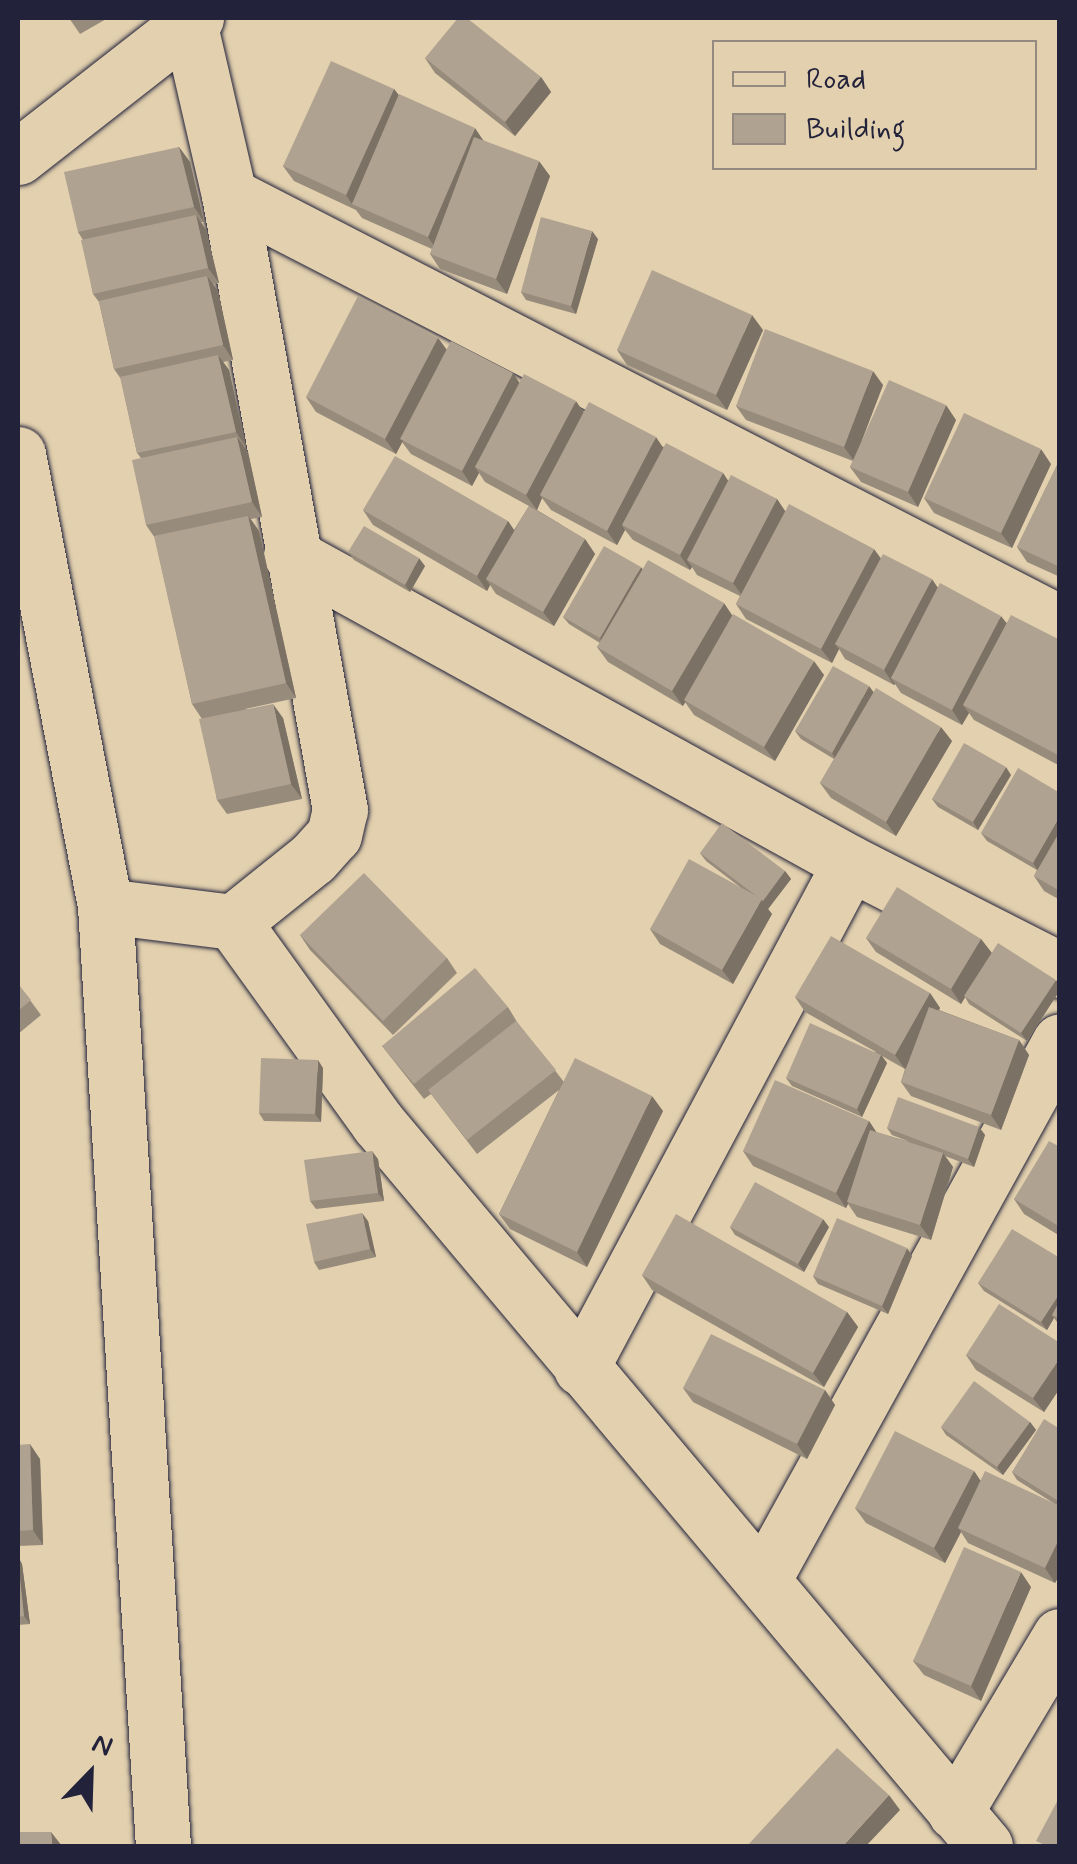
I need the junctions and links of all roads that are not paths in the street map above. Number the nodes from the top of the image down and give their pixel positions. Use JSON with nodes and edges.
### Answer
{"nodes":[{"id":1,"x":193,"y":20,"type":"edge"},
{"id":2,"x":18,"y":157,"type":"edge"},
{"id":3,"x":229,"y":195,"type":"junction"},
{"id":4,"x":18,"y":454,"type":"edge"},
{"id":5,"x":290,"y":555,"type":"junction"},
{"id":6,"x":1060,"y":623,"type":"edge"},
{"id":7,"x":850,"y":862,"type":"junction"},
{"id":8,"x":105,"y":906,"type":"junction"},
{"id":9,"x":233,"y":922,"type":"junction"},
{"id":10,"x":1060,"y":970,"type":"edge"},
{"id":11,"x":1060,"y":1042,"type":"edge"},
{"id":12,"x":581,"y":1368,"type":"junction"},
{"id":13,"x":763,"y":1580,"type":"junction"},
{"id":14,"x":1060,"y":1636,"type":"edge"},
{"id":15,"x":970,"y":1829,"type":"edge"},
{"id":16,"x":163,"y":1846,"type":"edge"}],
"edges":[{"from":1,"to":2,"type":"street"},
{"from":1,"to":3,"type":"street"},
{"from":3,"to":5,"type":"street"},
{"from":3,"to":6,"type":"street"},
{"from":4,"to":8,"type":"street"},
{"from":5,"to":7,"type":"street"},
{"from":5,"to":9,"type":"street"},
{"from":7,"to":10,"type":"street"},
{"from":7,"to":12,"type":"street"},
{"from":8,"to":9,"type":"street"},
{"from":8,"to":16,"type":"street"},
{"from":9,"to":12,"type":"street"},
{"from":11,"to":13,"type":"street"},
{"from":12,"to":13,"type":"street"},
{"from":13,"to":15,"type":"street"},
{"from":14,"to":15,"type":"street"}]}
